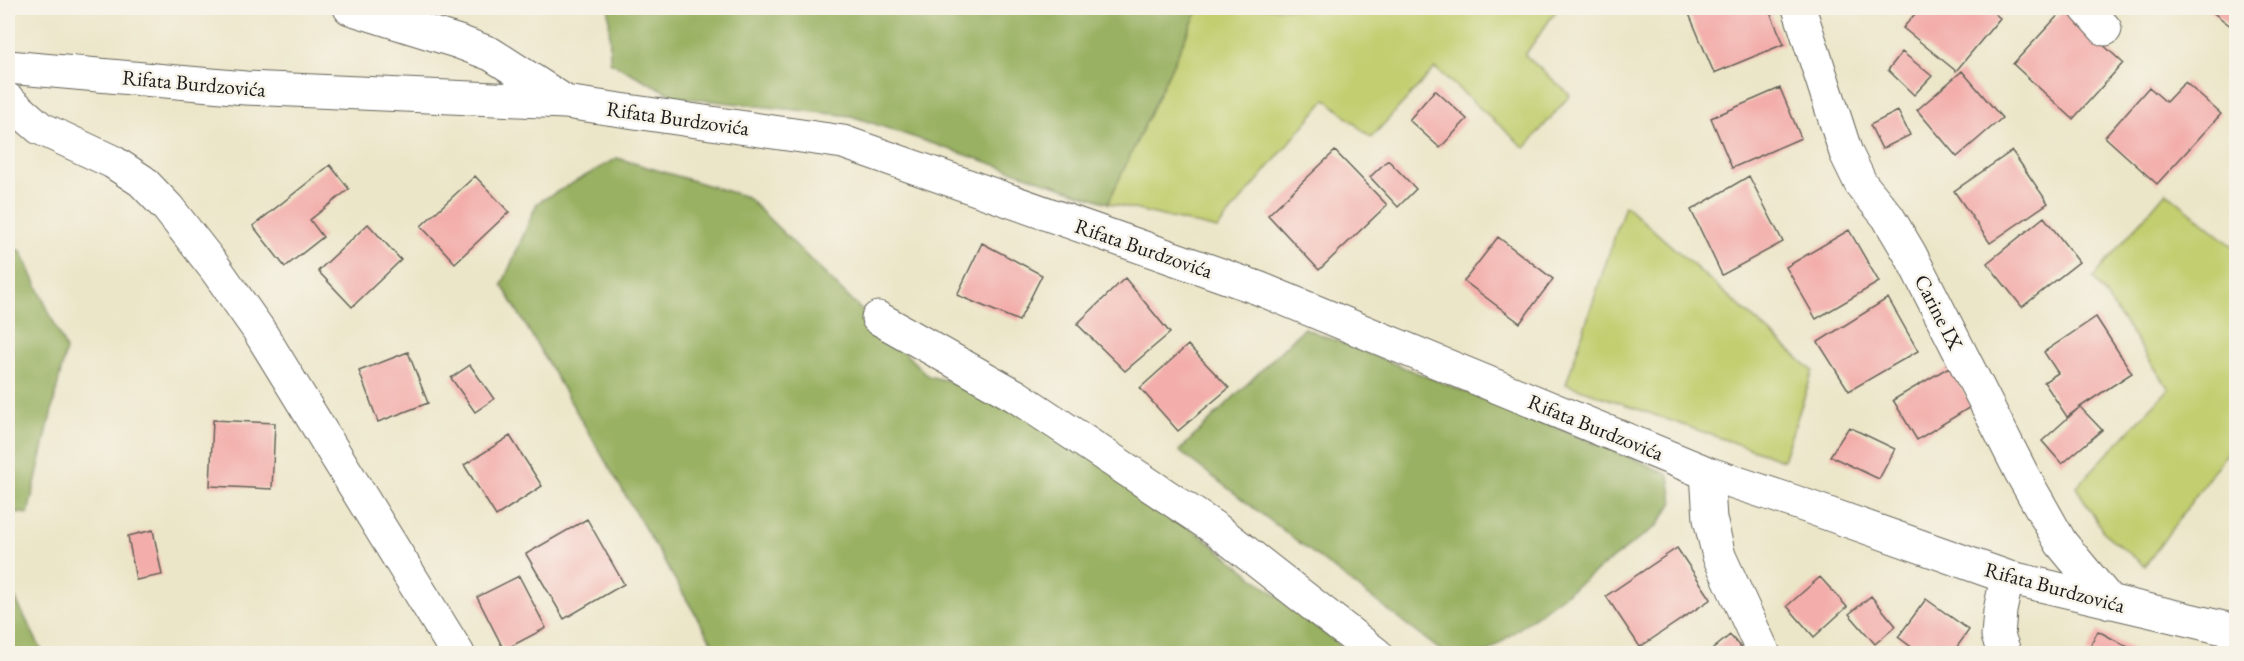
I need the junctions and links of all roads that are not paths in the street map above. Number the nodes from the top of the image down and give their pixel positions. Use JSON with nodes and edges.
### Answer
{"nodes":[{"id":1,"x":350,"y":8,"type":"edge"},
{"id":2,"x":1799,"y":8,"type":"edge"},
{"id":3,"x":8,"y":67,"type":"edge"},
{"id":4,"x":8,"y":100,"type":"edge"},
{"id":5,"x":565,"y":102,"type":"junction"},
{"id":6,"x":878,"y":318,"type":"dead end"},
{"id":7,"x":1707,"y":473,"type":"junction"},
{"id":8,"x":2007,"y":577,"type":"junction"},
{"id":9,"x":2110,"y":602,"type":"junction"},
{"id":10,"x":2236,"y":631,"type":"edge"},
{"id":11,"x":458,"y":654,"type":"edge"},
{"id":12,"x":1376,"y":654,"type":"edge"},
{"id":13,"x":1764,"y":654,"type":"edge"},
{"id":14,"x":2005,"y":654,"type":"edge"}],
"edges":[{"from":1,"to":5,"type":"street"},
{"from":2,"to":9,"type":"street","name":"Carine IX"},
{"from":3,"to":5,"type":"street","name":"Rifata Burdzovića"},
{"from":4,"to":11,"type":"street"},
{"from":5,"to":7,"type":"street","name":"Rifata Burdzovića"},
{"from":6,"to":12,"type":"street"},
{"from":7,"to":8,"type":"street","name":"Rifata Burdzovića"},
{"from":7,"to":13,"type":"street"},
{"from":8,"to":9,"type":"street","name":"Rifata Burdzovića"},
{"from":8,"to":14,"type":"street"},
{"from":9,"to":10,"type":"street","name":"Rifata Burdzovića"}]}
